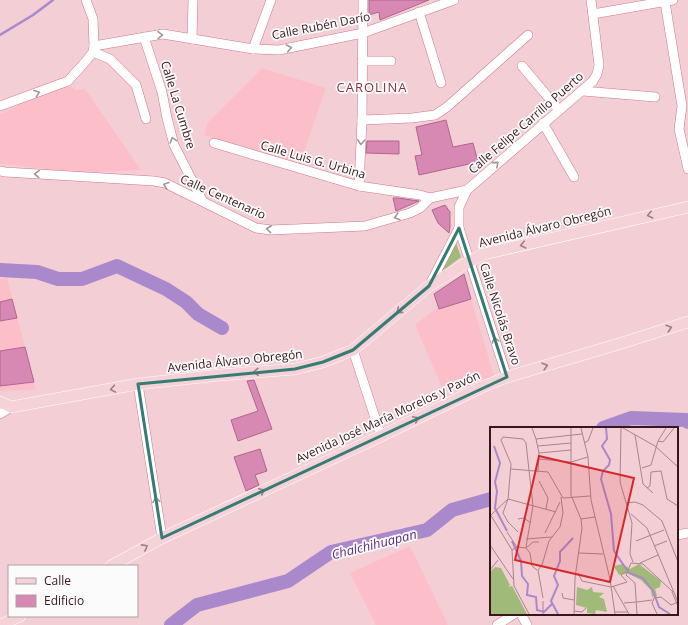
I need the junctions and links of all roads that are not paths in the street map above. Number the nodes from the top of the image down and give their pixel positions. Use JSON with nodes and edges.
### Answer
{"nodes":[{"id":1,"x":86,"y":0,"type":"edge"},
{"id":2,"x":193,"y":0,"type":"edge"},
{"id":3,"x":271,"y":0,"type":"edge"},
{"id":4,"x":363,"y":0,"type":"edge"},
{"id":5,"x":454,"y":0,"type":"edge"},
{"id":6,"x":591,"y":0,"type":"edge"},
{"id":7,"x":669,"y":1,"type":"edge"},
{"id":8,"x":419,"y":12,"type":"junction"},
{"id":9,"x":593,"y":14,"type":"junction"},
{"id":10,"x":363,"y":33,"type":"junction"},
{"id":11,"x":528,"y":35,"type":"dead end"},
{"id":12,"x":144,"y":37,"type":"junction"},
{"id":13,"x":192,"y":39,"type":"junction"},
{"id":14,"x":253,"y":48,"type":"junction"},
{"id":15,"x":94,"y":49,"type":"junction"},
{"id":16,"x":362,"y":61,"type":"junction"},
{"id":17,"x":391,"y":61,"type":"dead end"},
{"id":18,"x":522,"y":66,"type":"dead end"},
{"id":19,"x":441,"y":83,"type":"dead end"},
{"id":20,"x":583,"y":91,"type":"junction"},
{"id":21,"x":655,"y":97,"type":"dead end"},
{"id":22,"x":0,"y":106,"type":"edge"},
{"id":23,"x":685,"y":106,"type":"edge"},
{"id":24,"x":559,"y":110,"type":"junction"},
{"id":25,"x":146,"y":119,"type":"dead end"},
{"id":26,"x":362,"y":120,"type":"junction"},
{"id":27,"x":543,"y":123,"type":"junction"},
{"id":28,"x":214,"y":144,"type":"dead end"},
{"id":29,"x":688,"y":169,"type":"edge"},
{"id":30,"x":0,"y":171,"type":"edge"},
{"id":31,"x":574,"y":177,"type":"dead end"},
{"id":32,"x":359,"y":186,"type":"junction"},
{"id":33,"x":466,"y":190,"type":"junction"},
{"id":34,"x":444,"y":194,"type":"junction"},
{"id":35,"x":430,"y":198,"type":"junction"},
{"id":36,"x":202,"y":200,"type":"junction"},
{"id":37,"x":459,"y":207,"type":"junction"},
{"id":38,"x":688,"y":207,"type":"edge"},
{"id":39,"x":459,"y":228,"type":"junction"},
{"id":40,"x":470,"y":260,"type":"junction"},
{"id":41,"x":429,"y":286,"type":"junction"},
{"id":42,"x":688,"y":322,"type":"edge"},
{"id":43,"x":353,"y":350,"type":"junction"},
{"id":44,"x":507,"y":377,"type":"junction"},
{"id":45,"x":138,"y":384,"type":"junction"},
{"id":46,"x":0,"y":402,"type":"edge"},
{"id":47,"x":11,"y":407,"type":"junction"},
{"id":48,"x":0,"y":414,"type":"edge"},
{"id":49,"x":381,"y":436,"type":"junction"},
{"id":50,"x":688,"y":533,"type":"edge"},
{"id":51,"x":678,"y":536,"type":"edge"},
{"id":52,"x":162,"y":538,"type":"junction"},
{"id":53,"x":113,"y":565,"type":"edge"},
{"id":54,"x":512,"y":615,"type":"edge"},
{"id":55,"x":522,"y":615,"type":"edge"},
{"id":56,"x":18,"y":617,"type":"edge"},
{"id":57,"x":0,"y":625,"type":"edge"},
{"id":58,"x":497,"y":625,"type":"edge"},
{"id":59,"x":527,"y":625,"type":"edge"}],
"edges":[{"from":1,"to":15,"type":"street"},
{"from":2,"to":13,"type":"street"},
{"from":3,"to":14,"type":"street"},
{"from":4,"to":10,"type":"street"},
{"from":5,"to":8,"type":"street","name":"Calle Rubén Darío"},
{"from":6,"to":9,"type":"street","name":"Calle Felipe Carrillo Puerto"},
{"from":7,"to":9,"type":"street"},
{"from":7,"to":23,"type":"street"},
{"from":8,"to":10,"type":"street","name":"Calle Rubén Darío"},
{"from":8,"to":19,"type":"street"},
{"from":9,"to":20,"type":"street","name":"Calle Felipe Carrillo Puerto"},
{"from":14,"to":10,"type":"street","name":"Calle Rubén Darío","one_way":true},
{"from":10,"to":16,"type":"street"},
{"from":11,"to":26,"type":"street"},
{"from":12,"to":13,"type":"street","name":"Calle Rubén Darío","one_way":true},
{"from":12,"to":15,"type":"street","name":"Calle Rubén Darío"},
{"from":36,"to":12,"type":"street","name":"Calle La Cumbre","one_way":true},
{"from":13,"to":14,"type":"street","name":"Calle Rubén Darío"},
{"from":22,"to":15,"type":"street","one_way":true},
{"from":15,"to":25,"type":"street"},
{"from":16,"to":17,"type":"street"},
{"from":16,"to":26,"type":"street"},
{"from":18,"to":24,"type":"street"},
{"from":20,"to":21,"type":"street"},
{"from":20,"to":24,"type":"street","name":"Calle Felipe Carrillo Puerto"},
{"from":23,"to":29,"type":"street"},
{"from":24,"to":27,"type":"street","name":"Calle Felipe Carrillo Puerto"},
{"from":26,"to":32,"type":"street","one_way":true},
{"from":27,"to":31,"type":"street"},
{"from":33,"to":27,"type":"street","name":"Calle Felipe Carrillo Puerto","one_way":true},
{"from":28,"to":32,"type":"street","name":"Calle Luis G. Urbina"},
{"from":36,"to":30,"type":"street","name":"Calle Centenario","one_way":true},
{"from":32,"to":35,"type":"street","name":"Calle Luis G. Urbina"},
{"from":33,"to":34,"type":"street"},
{"from":33,"to":37,"type":"street","name":"Calle Nicolás Bravo"},
{"from":34,"to":35,"type":"street"},
{"from":34,"to":37,"type":"street"},
{"from":35,"to":36,"type":"street","name":"Calle Centenario","one_way":true},
{"from":37,"to":39,"type":"street","name":"Calle Nicolás Bravo"},
{"from":38,"to":40,"type":"main road","name":"Avenida Álvaro Obregón","one_way":true},
{"from":39,"to":40,"type":"street","name":"Calle Nicolás Bravo"},
{"from":39,"to":41,"type":"street"},
{"from":40,"to":41,"type":"main road","name":"Avenida Álvaro Obregón"},
{"from":44,"to":40,"type":"street","name":"Calle Nicolás Bravo","one_way":true},
{"from":41,"to":43,"type":"main road","name":"Avenida Álvaro Obregón","one_way":true},
{"from":44,"to":42,"type":"main road","name":"Avenida José María Morelos y Pavón","one_way":true},
{"from":43,"to":45,"type":"main road","name":"Avenida Álvaro Obregón","one_way":true},
{"from":43,"to":49,"type":"street"},
{"from":49,"to":44,"type":"main road","name":"Avenida José María Morelos y Pavón","one_way":true},
{"from":45,"to":47,"type":"main road","name":"Avenida Álvaro Obregón","one_way":true},
{"from":52,"to":45,"type":"street","one_way":true},
{"from":46,"to":47,"type":"main road"},
{"from":47,"to":48,"type":"street"},
{"from":52,"to":49,"type":"main road","name":"Avenida José María Morelos y Pavón","one_way":true},
{"from":50,"to":51,"type":"street"},
{"from":53,"to":52,"type":"main road","name":"Avenida José María Morelos y Pavón","one_way":true},
{"from":54,"to":58,"type":"street"},
{"from":55,"to":59,"type":"street"},
{"from":56,"to":57,"type":"main road"}]}
